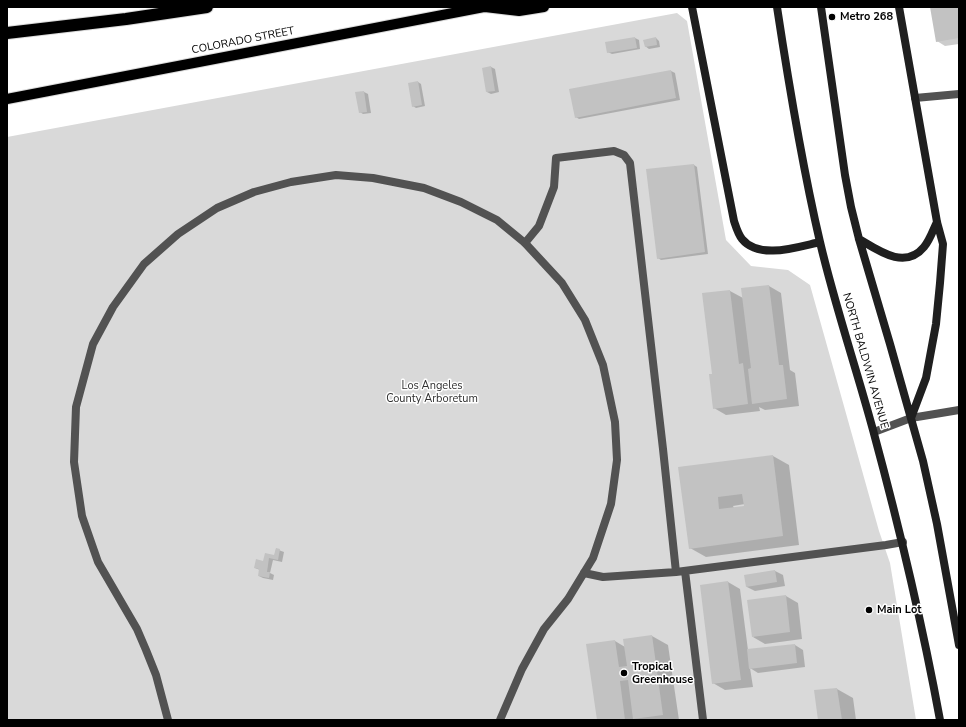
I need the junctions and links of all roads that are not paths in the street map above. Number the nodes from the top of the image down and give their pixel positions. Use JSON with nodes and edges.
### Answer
{"nodes":[{"id":1,"x":207,"y":7,"type":"edge"},
{"id":2,"x":484,"y":7,"type":"edge"},
{"id":3,"x":544,"y":7,"type":"edge"},
{"id":4,"x":692,"y":7,"type":"edge"},
{"id":5,"x":777,"y":7,"type":"edge"},
{"id":6,"x":821,"y":7,"type":"edge"},
{"id":7,"x":899,"y":7,"type":"edge"},
{"id":8,"x":7,"y":33,"type":"edge"},
{"id":9,"x":959,"y":94,"type":"edge"},
{"id":10,"x":915,"y":98,"type":"junction"},
{"id":11,"x":7,"y":99,"type":"edge"},
{"id":12,"x":937,"y":222,"type":"junction"},
{"id":13,"x":859,"y":239,"type":"junction"},
{"id":14,"x":820,"y":242,"type":"junction"},
{"id":15,"x":525,"y":243,"type":"junction"},
{"id":16,"x":959,"y":410,"type":"edge"},
{"id":17,"x":911,"y":418,"type":"junction"},
{"id":18,"x":874,"y":432,"type":"junction"},
{"id":19,"x":903,"y":542,"type":"junction"},
{"id":20,"x":685,"y":571,"type":"junction"},
{"id":21,"x":676,"y":572,"type":"junction"},
{"id":22,"x":584,"y":573,"type":"junction"},
{"id":23,"x":959,"y":644,"type":"edge"},
{"id":24,"x":168,"y":720,"type":"edge"},
{"id":25,"x":500,"y":720,"type":"edge"},
{"id":26,"x":703,"y":720,"type":"edge"},
{"id":27,"x":940,"y":720,"type":"edge"}],
"edges":[{"from":1,"to":8,"type":"highway"},
{"from":2,"to":3,"type":"main road","name":"COLORADO STREET"},
{"from":2,"to":11,"type":"main road","name":"COLORADO STREET"},
{"from":4,"to":14,"type":"main road"},
{"from":5,"to":14,"type":"main road","name":"NORTH BALDWIN AVENUE"},
{"from":6,"to":13,"type":"main road"},
{"from":7,"to":10,"type":"main road"},
{"from":9,"to":10,"type":"street"},
{"from":10,"to":12,"type":"main road"},
{"from":12,"to":13,"type":"main road"},
{"from":12,"to":17,"type":"main road"},
{"from":13,"to":17,"type":"main road"},
{"from":14,"to":18,"type":"main road","name":"NORTH BALDWIN AVENUE"},
{"from":15,"to":21,"type":"street"},
{"from":15,"to":22,"type":"street"},
{"from":15,"to":24,"type":"street"},
{"from":16,"to":17,"type":"street"},
{"from":17,"to":18,"type":"street"},
{"from":17,"to":23,"type":"main road"},
{"from":18,"to":19,"type":"main road","name":"NORTH BALDWIN AVENUE"},
{"from":19,"to":20,"type":"street"},
{"from":19,"to":27,"type":"main road","name":"NORTH BALDWIN AVENUE"},
{"from":20,"to":21,"type":"street"},
{"from":20,"to":26,"type":"street"},
{"from":21,"to":22,"type":"street"},
{"from":22,"to":25,"type":"street"}]}
